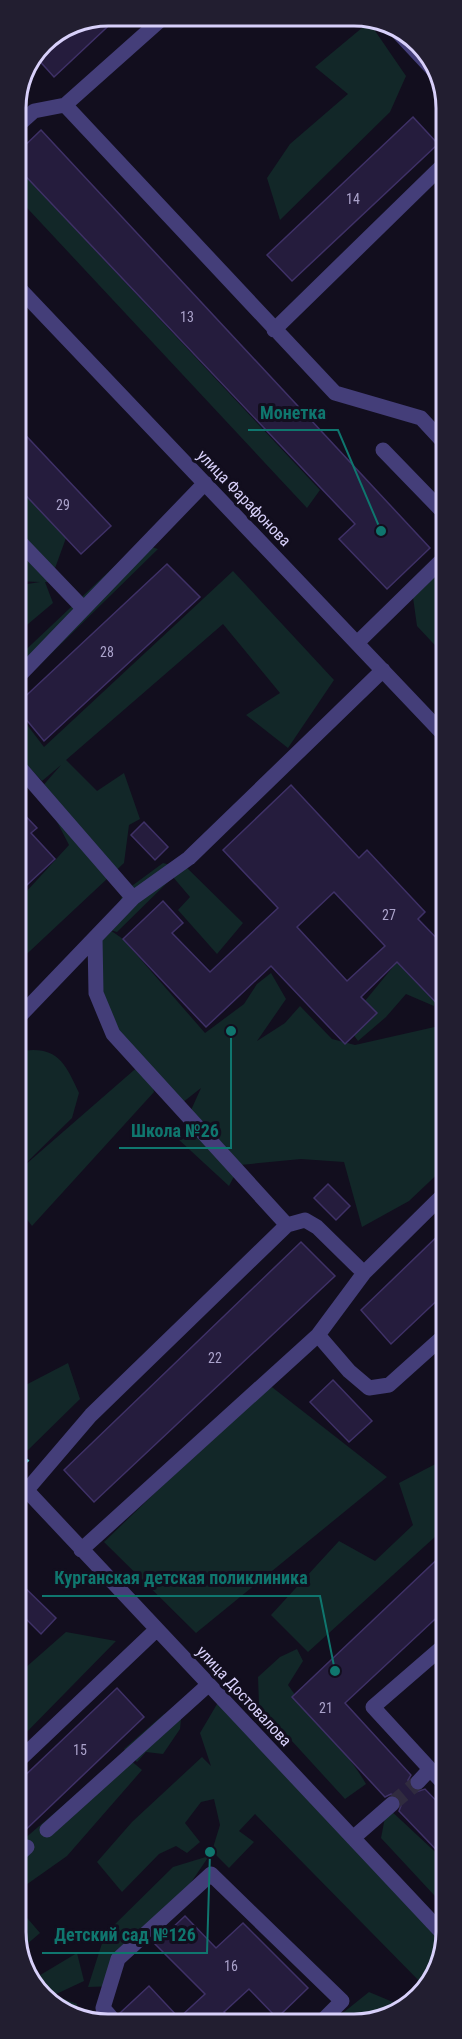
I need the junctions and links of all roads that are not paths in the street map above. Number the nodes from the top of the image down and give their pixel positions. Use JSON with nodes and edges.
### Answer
{"nodes":[{"id":1,"x":154,"y":26,"type":"edge"},
{"id":2,"x":65,"y":105,"type":"junction"},
{"id":3,"x":26,"y":118,"type":"edge"},
{"id":4,"x":436,"y":172,"type":"edge"},
{"id":5,"x":26,"y":296,"type":"edge"},
{"id":6,"x":274,"y":330,"type":"junction"},
{"id":7,"x":436,"y":434,"type":"edge"},
{"id":8,"x":382,"y":450,"type":"dead end"},
{"id":9,"x":205,"y":483,"type":"junction"},
{"id":10,"x":436,"y":505,"type":"edge"},
{"id":11,"x":26,"y":548,"type":"edge"},
{"id":12,"x":436,"y":566,"type":"edge"},
{"id":13,"x":83,"y":608,"type":"junction"},
{"id":14,"x":357,"y":643,"type":"junction"},
{"id":15,"x":26,"y":668,"type":"edge"},
{"id":16,"x":383,"y":670,"type":"junction"},
{"id":17,"x":436,"y":726,"type":"edge"},
{"id":18,"x":26,"y":775,"type":"edge"},
{"id":19,"x":133,"y":898,"type":"junction"},
{"id":20,"x":95,"y":938,"type":"junction"},
{"id":21,"x":26,"y":1010,"type":"edge"},
{"id":22,"x":436,"y":1202,"type":"edge"},
{"id":23,"x":287,"y":1225,"type":"junction"},
{"id":24,"x":364,"y":1273,"type":"junction"},
{"id":25,"x":318,"y":1335,"type":"junction"},
{"id":26,"x":436,"y":1343,"type":"edge"},
{"id":27,"x":26,"y":1491,"type":"joint"},
{"id":28,"x":81,"y":1550,"type":"junction"},
{"id":29,"x":156,"y":1630,"type":"junction"},
{"id":30,"x":436,"y":1653,"type":"edge"},
{"id":31,"x":208,"y":1685,"type":"junction"},
{"id":32,"x":26,"y":1754,"type":"edge"},
{"id":33,"x":430,"y":1769,"type":"junction"},
{"id":34,"x":436,"y":1776,"type":"edge"},
{"id":35,"x":418,"y":1782,"type":"tunnel mouth"},
{"id":36,"x":392,"y":1804,"type":"tunnel mouth"},
{"id":37,"x":47,"y":1830,"type":"dead end"},
{"id":38,"x":352,"y":1838,"type":"junction"},
{"id":39,"x":436,"y":1926,"type":"edge"},
{"id":40,"x":109,"y":2014,"type":"edge"},
{"id":41,"x":329,"y":2014,"type":"edge"}],
"edges":[{"from":1,"to":2,"type":"street"},
{"from":2,"to":3,"type":"street"},
{"from":2,"to":6,"type":"street"},
{"from":4,"to":6,"type":"street"},
{"from":5,"to":9,"type":"street","name":"улица Фарафонова"},
{"from":6,"to":7,"type":"street"},
{"from":8,"to":10,"type":"street"},
{"from":9,"to":13,"type":"street"},
{"from":9,"to":14,"type":"street","name":"улица Фарафонова"},
{"from":11,"to":13,"type":"street"},
{"from":12,"to":14,"type":"street"},
{"from":13,"to":15,"type":"street"},
{"from":14,"to":16,"type":"street","name":"улица Фарафонова"},
{"from":16,"to":17,"type":"street","name":"улица Фарафонова"},
{"from":16,"to":19,"type":"street"},
{"from":18,"to":19,"type":"street"},
{"from":19,"to":20,"type":"street"},
{"from":20,"to":21,"type":"street"},
{"from":20,"to":23,"type":"street"},
{"from":22,"to":24,"type":"street"},
{"from":23,"to":24,"type":"street"},
{"from":23,"to":27,"type":"street"},
{"from":24,"to":25,"type":"street"},
{"from":25,"to":26,"type":"street"},
{"from":25,"to":28,"type":"street"},
{"from":27,"to":28,"type":"street","name":"улица Достовалова"},
{"from":28,"to":29,"type":"street","name":"улица Достовалова"},
{"from":29,"to":31,"type":"street","name":"улица Достовалова"},
{"from":29,"to":32,"type":"street"},
{"from":30,"to":33,"type":"street"},
{"from":31,"to":37,"type":"street"},
{"from":31,"to":38,"type":"street","name":"улица Достовалова"},
{"from":33,"to":34,"type":"street"},
{"from":33,"to":35,"type":"street"},
{"from":36,"to":38,"type":"street"},
{"from":38,"to":39,"type":"street","name":"улица Достовалова"},
{"from":40,"to":41,"type":"street"}]}
